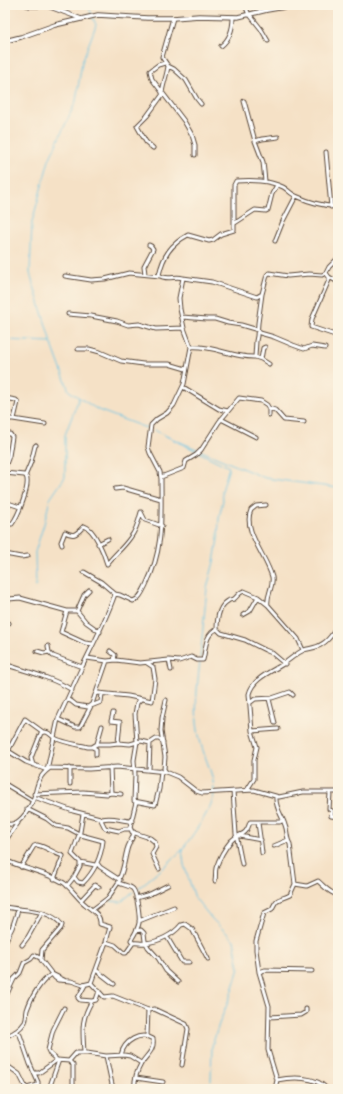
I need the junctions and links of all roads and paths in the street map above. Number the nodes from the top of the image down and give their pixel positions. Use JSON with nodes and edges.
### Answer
{"nodes":[{"id":1,"x":26,"y":5,"type":"edge"},
{"id":2,"x":245,"y":5,"type":"edge"},
{"id":3,"x":296,"y":5,"type":"edge"},
{"id":4,"x":249,"y":15,"type":"junction"},
{"id":5,"x":233,"y":17,"type":"junction"},
{"id":6,"x":173,"y":18,"type":"junction"},
{"id":7,"x":82,"y":19,"type":"junction"},
{"id":8,"x":5,"y":41,"type":"edge"},
{"id":9,"x":268,"y":42,"type":"dead end"},
{"id":10,"x":221,"y":46,"type":"dead end"},
{"id":11,"x":5,"y":60,"type":"edge"},
{"id":12,"x":7,"y":64,"type":"dead end"},
{"id":13,"x":166,"y":65,"type":"junction"},
{"id":14,"x":162,"y":94,"type":"junction"},
{"id":15,"x":244,"y":101,"type":"dead end"},
{"id":16,"x":201,"y":104,"type":"dead end"},
{"id":17,"x":278,"y":137,"type":"dead end"},
{"id":18,"x":255,"y":141,"type":"junction"},
{"id":19,"x":153,"y":148,"type":"dead end"},
{"id":20,"x":326,"y":152,"type":"dead end"},
{"id":21,"x":195,"y":155,"type":"dead end"},
{"id":22,"x":265,"y":181,"type":"junction"},
{"id":23,"x":277,"y":185,"type":"junction"},
{"id":24,"x":296,"y":196,"type":"junction"},
{"id":25,"x":331,"y":206,"type":"junction"},
{"id":26,"x":338,"y":207,"type":"edge"},
{"id":27,"x":235,"y":223,"type":"junction"},
{"id":28,"x":275,"y":240,"type":"dead end"},
{"id":29,"x":149,"y":245,"type":"dead end"},
{"id":30,"x":338,"y":258,"type":"edge"},
{"id":31,"x":326,"y":273,"type":"junction"},
{"id":32,"x":145,"y":274,"type":"junction"},
{"id":33,"x":65,"y":276,"type":"dead end"},
{"id":34,"x":160,"y":276,"type":"junction"},
{"id":35,"x":329,"y":277,"type":"junction"},
{"id":36,"x":183,"y":278,"type":"junction"},
{"id":37,"x":338,"y":282,"type":"edge"},
{"id":38,"x":262,"y":294,"type":"junction"},
{"id":39,"x":68,"y":314,"type":"dead end"},
{"id":40,"x":182,"y":317,"type":"junction"},
{"id":41,"x":184,"y":328,"type":"junction"},
{"id":42,"x":258,"y":330,"type":"junction"},
{"id":43,"x":338,"y":336,"type":"edge"},
{"id":44,"x":191,"y":347,"type":"junction"},
{"id":45,"x":265,"y":347,"type":"dead end"},
{"id":46,"x":325,"y":348,"type":"dead end"},
{"id":47,"x":78,"y":349,"type":"dead end"},
{"id":48,"x":255,"y":356,"type":"junction"},
{"id":49,"x":261,"y":358,"type":"junction"},
{"id":50,"x":269,"y":364,"type":"dead end"},
{"id":51,"x":186,"y":369,"type":"junction"},
{"id":52,"x":183,"y":387,"type":"junction"},
{"id":53,"x":5,"y":398,"type":"edge"},
{"id":54,"x":269,"y":408,"type":"junction"},
{"id":55,"x":228,"y":411,"type":"junction"},
{"id":56,"x":269,"y":415,"type":"dead end"},
{"id":57,"x":5,"y":419,"type":"edge"},
{"id":58,"x":13,"y":419,"type":"junction"},
{"id":59,"x":221,"y":419,"type":"junction"},
{"id":60,"x":304,"y":422,"type":"dead end"},
{"id":61,"x":46,"y":424,"type":"dead end"},
{"id":62,"x":5,"y":434,"type":"edge"},
{"id":63,"x":256,"y":437,"type":"dead end"},
{"id":64,"x":36,"y":445,"type":"dead end"},
{"id":65,"x":5,"y":467,"type":"edge"},
{"id":66,"x":5,"y":473,"type":"edge"},
{"id":67,"x":24,"y":475,"type":"junction"},
{"id":68,"x":161,"y":477,"type":"junction"},
{"id":69,"x":115,"y":489,"type":"dead end"},
{"id":70,"x":161,"y":499,"type":"junction"},
{"id":71,"x":5,"y":502,"type":"edge"},
{"id":72,"x":266,"y":505,"type":"dead end"},
{"id":73,"x":20,"y":507,"type":"junction"},
{"id":74,"x":9,"y":524,"type":"dead end"},
{"id":75,"x":162,"y":526,"type":"junction"},
{"id":76,"x":108,"y":539,"type":"dead end"},
{"id":77,"x":98,"y":544,"type":"junction"},
{"id":78,"x":62,"y":545,"type":"dead end"},
{"id":79,"x":5,"y":554,"type":"edge"},
{"id":80,"x":28,"y":556,"type":"dead end"},
{"id":81,"x":84,"y":572,"type":"dead end"},
{"id":82,"x":88,"y":590,"type":"dead end"},
{"id":83,"x":115,"y":594,"type":"junction"},
{"id":84,"x":5,"y":597,"type":"edge"},
{"id":85,"x":258,"y":597,"type":"junction"},
{"id":86,"x":268,"y":605,"type":"junction"},
{"id":87,"x":77,"y":610,"type":"junction"},
{"id":88,"x":67,"y":611,"type":"junction"},
{"id":89,"x":243,"y":615,"type":"dead end"},
{"id":90,"x":5,"y":624,"type":"edge"},
{"id":91,"x":9,"y":624,"type":"dead end"},
{"id":92,"x":338,"y":626,"type":"edge"},
{"id":93,"x":217,"y":630,"type":"junction"},
{"id":94,"x":100,"y":632,"type":"junction"},
{"id":95,"x":93,"y":644,"type":"junction"},
{"id":96,"x":48,"y":646,"type":"dead end"},
{"id":97,"x":303,"y":650,"type":"junction"},
{"id":98,"x":38,"y":651,"type":"dead end"},
{"id":99,"x":110,"y":651,"type":"dead end"},
{"id":100,"x":49,"y":652,"type":"junction"},
{"id":101,"x":87,"y":658,"type":"junction"},
{"id":102,"x":114,"y":660,"type":"junction"},
{"id":103,"x":169,"y":660,"type":"junction"},
{"id":104,"x":107,"y":662,"type":"junction"},
{"id":105,"x":147,"y":662,"type":"junction"},
{"id":106,"x":285,"y":664,"type":"junction"},
{"id":107,"x":6,"y":665,"type":"edge"},
{"id":108,"x":82,"y":667,"type":"junction"},
{"id":109,"x":171,"y":670,"type":"dead end"},
{"id":110,"x":5,"y":673,"type":"edge"},
{"id":111,"x":72,"y":690,"type":"junction"},
{"id":112,"x":96,"y":693,"type":"junction"},
{"id":113,"x":102,"y":694,"type":"junction"},
{"id":114,"x":293,"y":695,"type":"dead end"},
{"id":115,"x":141,"y":699,"type":"junction"},
{"id":116,"x":269,"y":699,"type":"junction"},
{"id":117,"x":67,"y":700,"type":"junction"},
{"id":118,"x":166,"y":700,"type":"dead end"},
{"id":119,"x":251,"y":702,"type":"junction"},
{"id":120,"x":91,"y":706,"type":"junction"},
{"id":121,"x":113,"y":713,"type":"dead end"},
{"id":122,"x":58,"y":719,"type":"junction"},
{"id":123,"x":275,"y":723,"type":"dead end"},
{"id":124,"x":102,"y":726,"type":"dead end"},
{"id":125,"x":278,"y":729,"type":"dead end"},
{"id":126,"x":252,"y":731,"type":"junction"},
{"id":127,"x":44,"y":732,"type":"junction"},
{"id":128,"x":53,"y":736,"type":"junction"},
{"id":129,"x":137,"y":742,"type":"junction"},
{"id":130,"x":163,"y":742,"type":"junction"},
{"id":131,"x":118,"y":743,"type":"junction"},
{"id":132,"x":150,"y":743,"type":"junction"},
{"id":133,"x":97,"y":744,"type":"junction"},
{"id":134,"x":92,"y":747,"type":"junction"},
{"id":135,"x":6,"y":750,"type":"edge"},
{"id":136,"x":96,"y":755,"type":"dead end"},
{"id":137,"x":33,"y":765,"type":"junction"},
{"id":138,"x":110,"y":767,"type":"junction"},
{"id":139,"x":70,"y":768,"type":"junction"},
{"id":140,"x":135,"y":769,"type":"junction"},
{"id":141,"x":47,"y":770,"type":"junction"},
{"id":142,"x":149,"y":770,"type":"junction"},
{"id":143,"x":161,"y":771,"type":"junction"},
{"id":144,"x":166,"y":772,"type":"junction"},
{"id":145,"x":5,"y":784,"type":"edge"},
{"id":146,"x":70,"y":784,"type":"dead end"},
{"id":147,"x":247,"y":790,"type":"junction"},
{"id":148,"x":233,"y":791,"type":"junction"},
{"id":149,"x":338,"y":792,"type":"edge"},
{"id":150,"x":111,"y":793,"type":"junction"},
{"id":151,"x":330,"y":793,"type":"junction"},
{"id":152,"x":121,"y":794,"type":"dead end"},
{"id":153,"x":34,"y":797,"type":"junction"},
{"id":154,"x":276,"y":797,"type":"junction"},
{"id":155,"x":136,"y":802,"type":"junction"},
{"id":156,"x":27,"y":810,"type":"junction"},
{"id":157,"x":83,"y":814,"type":"junction"},
{"id":158,"x":338,"y":817,"type":"edge"},
{"id":159,"x":102,"y":819,"type":"junction"},
{"id":160,"x":283,"y":820,"type":"junction"},
{"id":161,"x":132,"y":821,"type":"junction"},
{"id":162,"x":19,"y":822,"type":"junction"},
{"id":163,"x":258,"y":823,"type":"junction"},
{"id":164,"x":6,"y":824,"type":"edge"},
{"id":165,"x":130,"y":828,"type":"junction"},
{"id":166,"x":12,"y":831,"type":"junction"},
{"id":167,"x":134,"y":832,"type":"junction"},
{"id":168,"x":78,"y":834,"type":"junction"},
{"id":169,"x":238,"y":836,"type":"junction"},
{"id":170,"x":261,"y":840,"type":"junction"},
{"id":171,"x":288,"y":840,"type":"junction"},
{"id":172,"x":5,"y":841,"type":"edge"},
{"id":173,"x":274,"y":846,"type":"dead end"},
{"id":174,"x":262,"y":853,"type":"dead end"},
{"id":175,"x":5,"y":860,"type":"edge"},
{"id":176,"x":80,"y":862,"type":"junction"},
{"id":177,"x":96,"y":864,"type":"junction"},
{"id":178,"x":242,"y":864,"type":"dead end"},
{"id":179,"x":21,"y":867,"type":"junction"},
{"id":180,"x":159,"y":869,"type":"dead end"},
{"id":181,"x":74,"y":878,"type":"junction"},
{"id":182,"x":54,"y":879,"type":"junction"},
{"id":183,"x":119,"y":879,"type":"junction"},
{"id":184,"x":215,"y":881,"type":"dead end"},
{"id":185,"x":119,"y":883,"type":"junction"},
{"id":186,"x":295,"y":884,"type":"junction"},
{"id":187,"x":168,"y":885,"type":"dead end"},
{"id":188,"x":67,"y":886,"type":"junction"},
{"id":189,"x":99,"y":887,"type":"dead end"},
{"id":190,"x":135,"y":894,"type":"junction"},
{"id":191,"x":338,"y":894,"type":"edge"},
{"id":192,"x":81,"y":900,"type":"junction"},
{"id":193,"x":5,"y":907,"type":"edge"},
{"id":194,"x":174,"y":907,"type":"dead end"},
{"id":195,"x":18,"y":910,"type":"junction"},
{"id":196,"x":92,"y":910,"type":"junction"},
{"id":197,"x":42,"y":912,"type":"junction"},
{"id":198,"x":139,"y":921,"type":"junction"},
{"id":199,"x":5,"y":927,"type":"edge"},
{"id":200,"x":11,"y":930,"type":"junction"},
{"id":201,"x":136,"y":931,"type":"junction"},
{"id":202,"x":167,"y":937,"type":"junction"},
{"id":203,"x":5,"y":942,"type":"edge"},
{"id":204,"x":106,"y":942,"type":"junction"},
{"id":205,"x":133,"y":943,"type":"junction"},
{"id":206,"x":147,"y":943,"type":"junction"},
{"id":207,"x":22,"y":945,"type":"dead end"},
{"id":208,"x":40,"y":958,"type":"junction"},
{"id":209,"x":208,"y":959,"type":"dead end"},
{"id":210,"x":189,"y":962,"type":"dead end"},
{"id":211,"x":96,"y":970,"type":"junction"},
{"id":212,"x":312,"y":971,"type":"dead end"},
{"id":213,"x":259,"y":972,"type":"junction"},
{"id":214,"x":52,"y":974,"type":"junction"},
{"id":215,"x":178,"y":982,"type":"dead end"},
{"id":216,"x":91,"y":983,"type":"junction"},
{"id":217,"x":114,"y":984,"type":"dead end"},
{"id":218,"x":86,"y":985,"type":"junction"},
{"id":219,"x":99,"y":991,"type":"junction"},
{"id":220,"x":5,"y":998,"type":"edge"},
{"id":221,"x":92,"y":1001,"type":"junction"},
{"id":222,"x":64,"y":1008,"type":"dead end"},
{"id":223,"x":306,"y":1008,"type":"dead end"},
{"id":224,"x":148,"y":1010,"type":"junction"},
{"id":225,"x":270,"y":1017,"type":"junction"},
{"id":226,"x":16,"y":1032,"type":"junction"},
{"id":227,"x":147,"y":1036,"type":"junction"},
{"id":228,"x":5,"y":1037,"type":"edge"},
{"id":229,"x":84,"y":1053,"type":"junction"},
{"id":230,"x":121,"y":1055,"type":"junction"},
{"id":231,"x":106,"y":1056,"type":"junction"},
{"id":232,"x":58,"y":1060,"type":"junction"},
{"id":233,"x":69,"y":1061,"type":"junction"},
{"id":234,"x":5,"y":1062,"type":"edge"},
{"id":235,"x":141,"y":1063,"type":"junction"},
{"id":236,"x":182,"y":1065,"type":"dead end"},
{"id":237,"x":35,"y":1073,"type":"junction"},
{"id":238,"x":136,"y":1078,"type":"junction"},
{"id":239,"x":277,"y":1080,"type":"junction"},
{"id":240,"x":163,"y":1082,"type":"dead end"},
{"id":241,"x":25,"y":1089,"type":"edge"},
{"id":242,"x":50,"y":1089,"type":"edge"},
{"id":243,"x":73,"y":1089,"type":"edge"},
{"id":244,"x":113,"y":1089,"type":"edge"},
{"id":245,"x":136,"y":1089,"type":"edge"},
{"id":246,"x":275,"y":1089,"type":"edge"},
{"id":247,"x":327,"y":1089,"type":"edge"}],
"edges":[{"from":1,"to":7,"type":"street"},
{"from":2,"to":4,"type":"street"},
{"from":3,"to":4,"type":"street"},
{"from":4,"to":5,"type":"street"},
{"from":4,"to":9,"type":"street"},
{"from":5,"to":6,"type":"street"},
{"from":5,"to":10,"type":"street"},
{"from":6,"to":7,"type":"street"},
{"from":6,"to":13,"type":"street"},
{"from":7,"to":8,"type":"street"},
{"from":11,"to":12,"type":"street"},
{"from":13,"to":14,"type":"street"},
{"from":13,"to":14,"type":"street"},
{"from":13,"to":16,"type":"street"},
{"from":14,"to":19,"type":"street"},
{"from":14,"to":21,"type":"street"},
{"from":15,"to":18,"type":"street"},
{"from":17,"to":18,"type":"street"},
{"from":18,"to":22,"type":"street"},
{"from":20,"to":25,"type":"street"},
{"from":22,"to":23,"type":"street"},
{"from":22,"to":27,"type":"street"},
{"from":23,"to":24,"type":"street"},
{"from":23,"to":27,"type":"street"},
{"from":24,"to":25,"type":"street"},
{"from":24,"to":28,"type":"street"},
{"from":25,"to":26,"type":"street"},
{"from":27,"to":34,"type":"street"},
{"from":29,"to":32,"type":"street"},
{"from":30,"to":31,"type":"street"},
{"from":31,"to":35,"type":"street"},
{"from":31,"to":38,"type":"street"},
{"from":32,"to":33,"type":"street"},
{"from":32,"to":34,"type":"street"},
{"from":34,"to":36,"type":"street"},
{"from":35,"to":37,"type":"street"},
{"from":35,"to":43,"type":"street"},
{"from":36,"to":38,"type":"street"},
{"from":36,"to":40,"type":"street"},
{"from":38,"to":42,"type":"street"},
{"from":39,"to":41,"type":"street"},
{"from":40,"to":41,"type":"street"},
{"from":40,"to":42,"type":"street"},
{"from":41,"to":44,"type":"street"},
{"from":42,"to":46,"type":"street"},
{"from":42,"to":48,"type":"street"},
{"from":44,"to":48,"type":"street"},
{"from":44,"to":51,"type":"street"},
{"from":45,"to":49,"type":"street"},
{"from":47,"to":51,"type":"street"},
{"from":48,"to":49,"type":"street"},
{"from":49,"to":50,"type":"street"},
{"from":51,"to":52,"type":"street"},
{"from":52,"to":55,"type":"street"},
{"from":52,"to":68,"type":"street"},
{"from":53,"to":58,"type":"street"},
{"from":54,"to":55,"type":"street"},
{"from":54,"to":56,"type":"street"},
{"from":54,"to":60,"type":"street"},
{"from":55,"to":59,"type":"street"},
{"from":57,"to":58,"type":"street"},
{"from":58,"to":61,"type":"street"},
{"from":59,"to":63,"type":"street"},
{"from":59,"to":68,"type":"street"},
{"from":62,"to":65,"type":"street"},
{"from":64,"to":67,"type":"street"},
{"from":66,"to":67,"type":"street"},
{"from":67,"to":73,"type":"street"},
{"from":68,"to":70,"type":"street"},
{"from":69,"to":70,"type":"street"},
{"from":70,"to":75,"type":"street"},
{"from":71,"to":73,"type":"street"},
{"from":72,"to":86,"type":"street"},
{"from":73,"to":74,"type":"street"},
{"from":75,"to":77,"type":"street"},
{"from":75,"to":83,"type":"street"},
{"from":76,"to":77,"type":"street"},
{"from":77,"to":78,"type":"street"},
{"from":79,"to":80,"type":"street"},
{"from":81,"to":83,"type":"street"},
{"from":82,"to":87,"type":"street"},
{"from":83,"to":94,"type":"street"},
{"from":84,"to":88,"type":"street"},
{"from":85,"to":86,"type":"street"},
{"from":85,"to":89,"type":"street"},
{"from":85,"to":93,"type":"street"},
{"from":86,"to":97,"type":"street"},
{"from":87,"to":88,"type":"street"},
{"from":87,"to":94,"type":"street"},
{"from":88,"to":95,"type":"street"},
{"from":90,"to":91,"type":"street"},
{"from":92,"to":97,"type":"street"},
{"from":93,"to":103,"type":"street"},
{"from":93,"to":106,"type":"street"},
{"from":94,"to":95,"type":"street"},
{"from":95,"to":101,"type":"street"},
{"from":96,"to":100,"type":"street"},
{"from":97,"to":106,"type":"street"},
{"from":98,"to":100,"type":"street"},
{"from":99,"to":102,"type":"street"},
{"from":100,"to":108,"type":"street"},
{"from":101,"to":104,"type":"street"},
{"from":101,"to":108,"type":"street"},
{"from":102,"to":104,"type":"street"},
{"from":102,"to":105,"type":"street"},
{"from":103,"to":105,"type":"street"},
{"from":103,"to":109,"type":"street"},
{"from":104,"to":112,"type":"street"},
{"from":105,"to":115,"type":"street"},
{"from":106,"to":119,"type":"street"},
{"from":107,"to":110,"type":"street"},
{"from":107,"to":111,"type":"street"},
{"from":108,"to":111,"type":"street"},
{"from":111,"to":117,"type":"street"},
{"from":112,"to":113,"type":"street"},
{"from":112,"to":120,"type":"street"},
{"from":113,"to":115,"type":"street"},
{"from":113,"to":120,"type":"street"},
{"from":114,"to":116,"type":"street"},
{"from":115,"to":129,"type":"street"},
{"from":116,"to":119,"type":"street"},
{"from":116,"to":123,"type":"street"},
{"from":117,"to":120,"type":"street"},
{"from":117,"to":122,"type":"street"},
{"from":118,"to":130,"type":"street"},
{"from":119,"to":126,"type":"street"},
{"from":120,"to":122,"type":"street"},
{"from":121,"to":131,"type":"street"},
{"from":122,"to":128,"type":"street"},
{"from":124,"to":133,"type":"street"},
{"from":125,"to":126,"type":"street"},
{"from":126,"to":147,"type":"street"},
{"from":127,"to":128,"type":"street"},
{"from":127,"to":135,"type":"street"},
{"from":127,"to":137,"type":"street"},
{"from":128,"to":134,"type":"street"},
{"from":128,"to":141,"type":"street"},
{"from":129,"to":131,"type":"street"},
{"from":129,"to":132,"type":"street"},
{"from":129,"to":140,"type":"street"},
{"from":130,"to":132,"type":"street"},
{"from":130,"to":144,"type":"street"},
{"from":131,"to":133,"type":"street"},
{"from":132,"to":142,"type":"street"},
{"from":133,"to":134,"type":"street"},
{"from":134,"to":136,"type":"street"},
{"from":135,"to":137,"type":"street"},
{"from":137,"to":141,"type":"street"},
{"from":138,"to":139,"type":"street"},
{"from":138,"to":140,"type":"street"},
{"from":138,"to":150,"type":"street"},
{"from":139,"to":141,"type":"street"},
{"from":139,"to":146,"type":"street"},
{"from":140,"to":142,"type":"street"},
{"from":140,"to":155,"type":"street"},
{"from":141,"to":153,"type":"street"},
{"from":142,"to":143,"type":"street"},
{"from":143,"to":144,"type":"street"},
{"from":143,"to":155,"type":"street"},
{"from":144,"to":148,"type":"street"},
{"from":145,"to":153,"type":"street"},
{"from":147,"to":148,"type":"street"},
{"from":147,"to":154,"type":"street"},
{"from":148,"to":169,"type":"street"},
{"from":149,"to":151,"type":"street"},
{"from":150,"to":152,"type":"street"},
{"from":150,"to":153,"type":"street"},
{"from":151,"to":154,"type":"street"},
{"from":151,"to":158,"type":"street"},
{"from":153,"to":156,"type":"street"},
{"from":153,"to":157,"type":"street"},
{"from":154,"to":160,"type":"street"},
{"from":155,"to":161,"type":"street"},
{"from":156,"to":162,"type":"street"},
{"from":156,"to":168,"type":"street"},
{"from":157,"to":159,"type":"street"},
{"from":157,"to":168,"type":"street"},
{"from":159,"to":161,"type":"street"},
{"from":159,"to":165,"type":"street"},
{"from":160,"to":163,"type":"street"},
{"from":160,"to":171,"type":"street"},
{"from":161,"to":165,"type":"street"},
{"from":162,"to":164,"type":"street"},
{"from":162,"to":166,"type":"street"},
{"from":163,"to":169,"type":"street"},
{"from":163,"to":170,"type":"street"},
{"from":164,"to":166,"type":"street"},
{"from":165,"to":167,"type":"street"},
{"from":166,"to":172,"type":"street"},
{"from":167,"to":180,"type":"street"},
{"from":167,"to":183,"type":"street"},
{"from":168,"to":176,"type":"street"},
{"from":168,"to":177,"type":"street"},
{"from":169,"to":170,"type":"street"},
{"from":169,"to":178,"type":"street"},
{"from":169,"to":184,"type":"street"},
{"from":170,"to":174,"type":"street"},
{"from":171,"to":173,"type":"street"},
{"from":171,"to":186,"type":"street"},
{"from":175,"to":179,"type":"street"},
{"from":176,"to":177,"type":"street"},
{"from":176,"to":181,"type":"street"},
{"from":177,"to":181,"type":"street"},
{"from":177,"to":183,"type":"street"},
{"from":179,"to":182,"type":"street"},
{"from":179,"to":182,"type":"street"},
{"from":181,"to":188,"type":"street"},
{"from":182,"to":188,"type":"street"},
{"from":183,"to":185,"type":"street"},
{"from":185,"to":190,"type":"street"},
{"from":185,"to":196,"type":"street"},
{"from":186,"to":191,"type":"street"},
{"from":186,"to":213,"type":"street"},
{"from":187,"to":190,"type":"street"},
{"from":188,"to":192,"type":"street"},
{"from":189,"to":192,"type":"street"},
{"from":190,"to":198,"type":"street"},
{"from":192,"to":196,"type":"street"},
{"from":193,"to":195,"type":"street"},
{"from":194,"to":198,"type":"street"},
{"from":195,"to":197,"type":"street"},
{"from":195,"to":200,"type":"street"},
{"from":196,"to":204,"type":"street"},
{"from":197,"to":207,"type":"street"},
{"from":197,"to":208,"type":"street"},
{"from":198,"to":201,"type":"street"},
{"from":199,"to":200,"type":"street"},
{"from":200,"to":203,"type":"street"},
{"from":201,"to":205,"type":"street"},
{"from":201,"to":206,"type":"street"},
{"from":202,"to":206,"type":"street"},
{"from":202,"to":209,"type":"street"},
{"from":202,"to":210,"type":"street"},
{"from":204,"to":205,"type":"street"},
{"from":204,"to":211,"type":"street"},
{"from":205,"to":206,"type":"street"},
{"from":206,"to":215,"type":"street"},
{"from":208,"to":214,"type":"street"},
{"from":208,"to":220,"type":"street"},
{"from":211,"to":216,"type":"street"},
{"from":211,"to":217,"type":"street"},
{"from":212,"to":213,"type":"street"},
{"from":213,"to":225,"type":"street"},
{"from":214,"to":218,"type":"street"},
{"from":214,"to":226,"type":"street"},
{"from":216,"to":218,"type":"street"},
{"from":216,"to":219,"type":"street"},
{"from":218,"to":221,"type":"street"},
{"from":219,"to":221,"type":"street"},
{"from":219,"to":224,"type":"street"},
{"from":221,"to":229,"type":"street"},
{"from":222,"to":232,"type":"street"},
{"from":223,"to":225,"type":"street"},
{"from":224,"to":227,"type":"street"},
{"from":224,"to":236,"type":"street"},
{"from":225,"to":239,"type":"street"},
{"from":226,"to":228,"type":"street"},
{"from":226,"to":237,"type":"street"},
{"from":227,"to":230,"type":"street"},
{"from":227,"to":235,"type":"street"},
{"from":229,"to":231,"type":"street"},
{"from":229,"to":233,"type":"street"},
{"from":230,"to":231,"type":"street"},
{"from":230,"to":235,"type":"street"},
{"from":231,"to":244,"type":"street"},
{"from":232,"to":233,"type":"street"},
{"from":232,"to":237,"type":"street"},
{"from":232,"to":242,"type":"street"},
{"from":233,"to":243,"type":"street"},
{"from":234,"to":241,"type":"street"},
{"from":235,"to":238,"type":"street"},
{"from":237,"to":241,"type":"street"},
{"from":238,"to":240,"type":"street"},
{"from":238,"to":245,"type":"street"},
{"from":239,"to":246,"type":"street"},
{"from":239,"to":247,"type":"street"}]}
